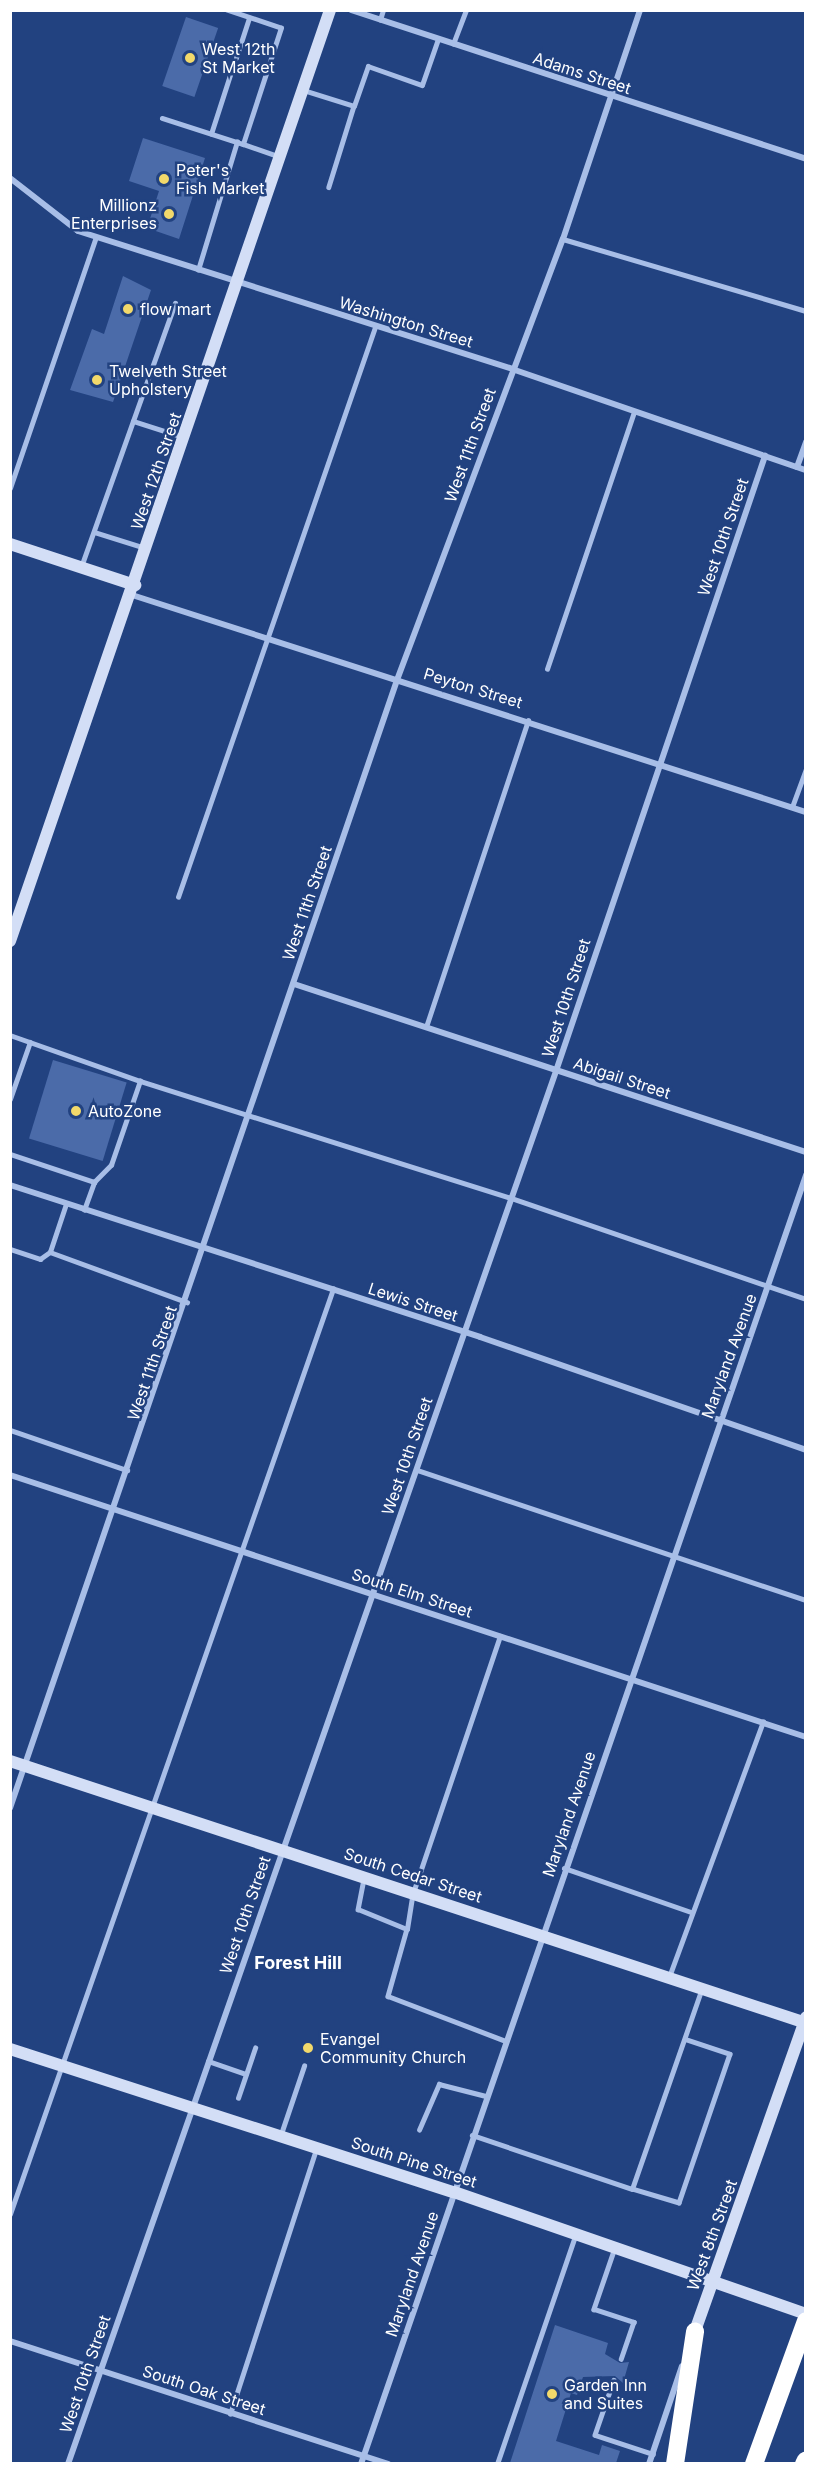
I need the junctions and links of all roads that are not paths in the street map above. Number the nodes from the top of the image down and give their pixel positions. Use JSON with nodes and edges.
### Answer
{"nodes":[{"id":1,"x":227,"y":10,"type":"edge"},
{"id":2,"x":330,"y":10,"type":"edge"},
{"id":3,"x":351,"y":10,"type":"edge"},
{"id":4,"x":383,"y":10,"type":"edge"},
{"id":5,"x":466,"y":10,"type":"edge"},
{"id":6,"x":640,"y":10,"type":"edge"},
{"id":7,"x":249,"y":18,"type":"junction"},
{"id":8,"x":380,"y":20,"type":"junction"},
{"id":9,"x":438,"y":39,"type":"junction"},
{"id":10,"x":453,"y":44,"type":"junction"},
{"id":11,"x":236,"y":58,"type":"dead end"},
{"id":12,"x":230,"y":75,"type":"dead end"},
{"id":13,"x":303,"y":90,"type":"junction"},
{"id":14,"x":612,"y":97,"type":"junction"},
{"id":15,"x":354,"y":106,"type":"junction"},
{"id":16,"x":162,"y":118,"type":"dead end"},
{"id":17,"x":211,"y":134,"type":"junction"},
{"id":18,"x":237,"y":142,"type":"junction"},
{"id":19,"x":243,"y":144,"type":"junction"},
{"id":20,"x":280,"y":157,"type":"junction"},
{"id":21,"x":806,"y":159,"type":"edge"},
{"id":22,"x":10,"y":178,"type":"edge"},
{"id":23,"x":329,"y":187,"type":"dead end"},
{"id":24,"x":96,"y":237,"type":"junction"},
{"id":25,"x":563,"y":239,"type":"junction"},
{"id":26,"x":198,"y":270,"type":"junction"},
{"id":27,"x":238,"y":282,"type":"junction"},
{"id":28,"x":175,"y":303,"type":"dead end"},
{"id":29,"x":806,"y":311,"type":"edge"},
{"id":30,"x":375,"y":327,"type":"junction"},
{"id":31,"x":512,"y":369,"type":"junction"},
{"id":32,"x":634,"y":412,"type":"junction"},
{"id":33,"x":133,"y":421,"type":"junction"},
{"id":34,"x":185,"y":438,"type":"junction"},
{"id":35,"x":806,"y":442,"type":"edge"},
{"id":36,"x":765,"y":456,"type":"junction"},
{"id":37,"x":797,"y":467,"type":"junction"},
{"id":38,"x":806,"y":470,"type":"edge"},
{"id":39,"x":10,"y":488,"type":"edge"},
{"id":40,"x":94,"y":532,"type":"junction"},
{"id":41,"x":10,"y":544,"type":"edge"},
{"id":42,"x":147,"y":549,"type":"junction"},
{"id":43,"x":81,"y":567,"type":"junction"},
{"id":44,"x":133,"y":590,"type":"junction"},
{"id":45,"x":266,"y":639,"type":"junction"},
{"id":46,"x":547,"y":669,"type":"dead end"},
{"id":47,"x":397,"y":680,"type":"junction"},
{"id":48,"x":528,"y":722,"type":"junction"},
{"id":49,"x":658,"y":764,"type":"junction"},
{"id":50,"x":806,"y":769,"type":"edge"},
{"id":51,"x":792,"y":807,"type":"junction"},
{"id":52,"x":806,"y":812,"type":"edge"},
{"id":53,"x":178,"y":897,"type":"dead end"},
{"id":54,"x":10,"y":941,"type":"edge"},
{"id":55,"x":294,"y":984,"type":"junction"},
{"id":56,"x":426,"y":1028,"type":"junction"},
{"id":57,"x":10,"y":1035,"type":"edge"},
{"id":58,"x":30,"y":1042,"type":"junction"},
{"id":59,"x":556,"y":1071,"type":"junction"},
{"id":60,"x":140,"y":1081,"type":"junction"},
{"id":61,"x":11,"y":1098,"type":"edge"},
{"id":62,"x":251,"y":1117,"type":"junction"},
{"id":63,"x":806,"y":1152,"type":"edge"},
{"id":64,"x":10,"y":1154,"type":"edge"},
{"id":65,"x":806,"y":1175,"type":"edge"},
{"id":66,"x":94,"y":1182,"type":"junction"},
{"id":67,"x":10,"y":1185,"type":"edge"},
{"id":68,"x":511,"y":1198,"type":"junction"},
{"id":69,"x":66,"y":1204,"type":"junction"},
{"id":70,"x":84,"y":1210,"type":"junction"},
{"id":71,"x":10,"y":1249,"type":"edge"},
{"id":72,"x":206,"y":1249,"type":"junction"},
{"id":73,"x":50,"y":1252,"type":"junction"},
{"id":74,"x":769,"y":1285,"type":"junction"},
{"id":75,"x":333,"y":1289,"type":"junction"},
{"id":76,"x":806,"y":1299,"type":"edge"},
{"id":77,"x":187,"y":1302,"type":"junction"},
{"id":78,"x":464,"y":1332,"type":"junction"},
{"id":79,"x":721,"y":1421,"type":"junction"},
{"id":80,"x":10,"y":1430,"type":"edge"},
{"id":81,"x":806,"y":1450,"type":"edge"},
{"id":82,"x":128,"y":1470,"type":"junction"},
{"id":83,"x":417,"y":1470,"type":"junction"},
{"id":84,"x":10,"y":1475,"type":"edge"},
{"id":85,"x":114,"y":1509,"type":"junction"},
{"id":86,"x":245,"y":1552,"type":"junction"},
{"id":87,"x":673,"y":1557,"type":"junction"},
{"id":88,"x":371,"y":1593,"type":"junction"},
{"id":89,"x":806,"y":1600,"type":"edge"},
{"id":90,"x":500,"y":1636,"type":"junction"},
{"id":91,"x":631,"y":1678,"type":"junction"},
{"id":92,"x":762,"y":1722,"type":"junction"},
{"id":93,"x":806,"y":1737,"type":"edge"},
{"id":94,"x":10,"y":1761,"type":"edge"},
{"id":95,"x":25,"y":1766,"type":"junction"},
{"id":96,"x":150,"y":1806,"type":"junction"},
{"id":97,"x":10,"y":1808,"type":"edge"},
{"id":98,"x":281,"y":1850,"type":"junction"},
{"id":99,"x":564,"y":1868,"type":"junction"},
{"id":100,"x":364,"y":1878,"type":"junction"},
{"id":101,"x":413,"y":1893,"type":"junction"},
{"id":102,"x":691,"y":1912,"type":"junction"},
{"id":103,"x":407,"y":1929,"type":"junction"},
{"id":104,"x":541,"y":1933,"type":"junction"},
{"id":105,"x":669,"y":1977,"type":"junction"},
{"id":106,"x":702,"y":1988,"type":"junction"},
{"id":107,"x":805,"y":2021,"type":"edge"},
{"id":108,"x":685,"y":2039,"type":"junction"},
{"id":109,"x":506,"y":2041,"type":"junction"},
{"id":110,"x":255,"y":2048,"type":"dead end"},
{"id":111,"x":10,"y":2049,"type":"edge"},
{"id":112,"x":208,"y":2061,"type":"junction"},
{"id":113,"x":61,"y":2066,"type":"junction"},
{"id":114,"x":304,"y":2066,"type":"dead end"},
{"id":115,"x":246,"y":2074,"type":"junction"},
{"id":116,"x":486,"y":2096,"type":"junction"},
{"id":117,"x":238,"y":2098,"type":"dead end"},
{"id":118,"x":192,"y":2107,"type":"junction"},
{"id":119,"x":419,"y":2130,"type":"dead end"},
{"id":120,"x":472,"y":2135,"type":"junction"},
{"id":121,"x":280,"y":2137,"type":"junction"},
{"id":122,"x":316,"y":2149,"type":"junction"},
{"id":123,"x":632,"y":2188,"type":"junction"},
{"id":124,"x":454,"y":2192,"type":"junction"},
{"id":125,"x":10,"y":2214,"type":"edge"},
{"id":126,"x":575,"y":2234,"type":"junction"},
{"id":127,"x":615,"y":2248,"type":"junction"},
{"id":128,"x":713,"y":2284,"type":"junction"},
{"id":129,"x":806,"y":2314,"type":"edge"},
{"id":130,"x":806,"y":2321,"type":"edge"},
{"id":131,"x":695,"y":2331,"type":"junction"},
{"id":132,"x":10,"y":2341,"type":"edge"},
{"id":133,"x":621,"y":2359,"type":"dead end"},
{"id":134,"x":101,"y":2370,"type":"junction"},
{"id":135,"x":614,"y":2380,"type":"dead end"},
{"id":136,"x":230,"y":2414,"type":"junction"},
{"id":137,"x":653,"y":2454,"type":"junction"},
{"id":138,"x":364,"y":2455,"type":"junction"},
{"id":139,"x":68,"y":2463,"type":"edge"},
{"id":140,"x":361,"y":2463,"type":"edge"},
{"id":141,"x":389,"y":2463,"type":"edge"},
{"id":142,"x":497,"y":2463,"type":"edge"},
{"id":143,"x":649,"y":2463,"type":"edge"},
{"id":144,"x":675,"y":2463,"type":"edge"},
{"id":145,"x":754,"y":2463,"type":"edge"}],
"edges":[{"from":1,"to":7,"type":"lane"},
{"from":2,"to":13,"type":"main road","name":"West 12th Street"},
{"from":3,"to":8,"type":"street","name":"Adams Street"},
{"from":4,"to":8,"type":"lane"},
{"from":5,"to":10,"type":"lane"},
{"from":6,"to":14,"type":"street","name":"West 11th Street"},
{"from":7,"to":11,"type":"lane"},
{"from":7,"to":19,"type":"lane"},
{"from":8,"to":9,"type":"street","name":"Adams Street"},
{"from":9,"to":10,"type":"street","name":"Adams Street"},
{"from":9,"to":15,"type":"lane"},
{"from":10,"to":14,"type":"street","name":"Adams Street"},
{"from":12,"to":17,"type":"lane"},
{"from":13,"to":15,"type":"lane"},
{"from":13,"to":20,"type":"main road","name":"West 12th Street"},
{"from":14,"to":21,"type":"street","name":"Adams Street"},
{"from":14,"to":25,"type":"street","name":"West 11th Street"},
{"from":15,"to":23,"type":"lane"},
{"from":16,"to":17,"type":"lane"},
{"from":17,"to":18,"type":"lane"},
{"from":18,"to":19,"type":"lane"},
{"from":18,"to":26,"type":"lane"},
{"from":19,"to":20,"type":"lane"},
{"from":20,"to":27,"type":"main road","name":"West 12th Street"},
{"from":22,"to":24,"type":"street","name":"Washington Street"},
{"from":24,"to":26,"type":"street","name":"Washington Street"},
{"from":24,"to":39,"type":"lane"},
{"from":25,"to":29,"type":"lane"},
{"from":25,"to":31,"type":"street","name":"West 11th Street"},
{"from":26,"to":27,"type":"street","name":"Washington Street"},
{"from":27,"to":30,"type":"street","name":"Washington Street"},
{"from":27,"to":34,"type":"main road","name":"West 12th Street"},
{"from":28,"to":33,"type":"lane"},
{"from":30,"to":31,"type":"street","name":"Washington Street"},
{"from":30,"to":45,"type":"lane"},
{"from":31,"to":32,"type":"street","name":"Washington Street"},
{"from":31,"to":47,"type":"street","name":"West 11th Street"},
{"from":32,"to":36,"type":"street","name":"Washington Street"},
{"from":32,"to":46,"type":"lane"},
{"from":33,"to":34,"type":"lane"},
{"from":33,"to":40,"type":"lane"},
{"from":34,"to":42,"type":"main road","name":"West 12th Street"},
{"from":35,"to":37,"type":"street"},
{"from":36,"to":37,"type":"street","name":"Washington Street"},
{"from":36,"to":49,"type":"street","name":"West 10th Street"},
{"from":37,"to":38,"type":"street","name":"Washington Street"},
{"from":40,"to":42,"type":"lane"},
{"from":40,"to":43,"type":"lane"},
{"from":41,"to":43,"type":"main road","name":"Peyton Street"},
{"from":42,"to":44,"type":"main road","name":"West 12th Street"},
{"from":43,"to":44,"type":"main road","name":"Peyton Street"},
{"from":44,"to":45,"type":"street","name":"Peyton Street"},
{"from":44,"to":54,"type":"main road","name":"West 12th Street"},
{"from":45,"to":47,"type":"street","name":"Peyton Street"},
{"from":45,"to":53,"type":"lane"},
{"from":47,"to":48,"type":"street","name":"Peyton Street"},
{"from":47,"to":55,"type":"street","name":"West 11th Street"},
{"from":48,"to":49,"type":"street","name":"Peyton Street"},
{"from":48,"to":56,"type":"lane"},
{"from":49,"to":51,"type":"street","name":"Peyton Street"},
{"from":49,"to":59,"type":"street","name":"West 10th Street"},
{"from":50,"to":51,"type":"lane"},
{"from":51,"to":52,"type":"street","name":"Peyton Street"},
{"from":55,"to":56,"type":"street","name":"Abigail Street"},
{"from":55,"to":62,"type":"street","name":"West 11th Street"},
{"from":56,"to":59,"type":"street","name":"Abigail Street"},
{"from":57,"to":58,"type":"lane"},
{"from":58,"to":60,"type":"lane"},
{"from":58,"to":61,"type":"lane"},
{"from":59,"to":63,"type":"street","name":"Abigail Street"},
{"from":59,"to":68,"type":"street","name":"West 10th Street"},
{"from":60,"to":62,"type":"lane"},
{"from":60,"to":66,"type":"lane"},
{"from":62,"to":68,"type":"lane"},
{"from":62,"to":72,"type":"street","name":"West 11th Street"},
{"from":64,"to":66,"type":"lane"},
{"from":65,"to":74,"type":"street","name":"Maryland Avenue"},
{"from":66,"to":70,"type":"lane"},
{"from":67,"to":69,"type":"street","name":"Lewis Street"},
{"from":68,"to":74,"type":"lane"},
{"from":68,"to":78,"type":"street","name":"West 10th Street"},
{"from":69,"to":70,"type":"street","name":"Lewis Street"},
{"from":69,"to":73,"type":"lane"},
{"from":70,"to":72,"type":"street","name":"Lewis Street"},
{"from":71,"to":73,"type":"lane"},
{"from":72,"to":75,"type":"street","name":"Lewis Street"},
{"from":72,"to":77,"type":"street","name":"West 11th Street"},
{"from":73,"to":77,"type":"lane"},
{"from":74,"to":76,"type":"lane"},
{"from":74,"to":79,"type":"street","name":"Maryland Avenue"},
{"from":75,"to":78,"type":"street","name":"Lewis Street"},
{"from":75,"to":86,"type":"lane"},
{"from":77,"to":82,"type":"street","name":"West 11th Street"},
{"from":78,"to":79,"type":"street","name":"Lewis Street"},
{"from":78,"to":83,"type":"street","name":"West 10th Street"},
{"from":79,"to":81,"type":"street","name":"Lewis Street"},
{"from":79,"to":87,"type":"street","name":"Maryland Avenue"},
{"from":80,"to":82,"type":"lane"},
{"from":82,"to":85,"type":"street","name":"West 11th Street"},
{"from":83,"to":87,"type":"lane"},
{"from":83,"to":88,"type":"street","name":"West 10th Street"},
{"from":84,"to":85,"type":"street","name":"South Elm Street"},
{"from":85,"to":86,"type":"street","name":"South Elm Street"},
{"from":85,"to":95,"type":"street","name":"West 11th Street"},
{"from":86,"to":88,"type":"street","name":"South Elm Street"},
{"from":86,"to":96,"type":"lane"},
{"from":87,"to":89,"type":"lane"},
{"from":87,"to":91,"type":"street","name":"Maryland Avenue"},
{"from":88,"to":90,"type":"street","name":"South Elm Street"},
{"from":88,"to":98,"type":"street","name":"West 10th Street"},
{"from":90,"to":91,"type":"street","name":"South Elm Street"},
{"from":90,"to":101,"type":"lane"},
{"from":91,"to":92,"type":"street","name":"South Elm Street"},
{"from":91,"to":99,"type":"street","name":"Maryland Avenue"},
{"from":92,"to":93,"type":"street","name":"South Elm Street"},
{"from":92,"to":102,"type":"lane"},
{"from":94,"to":95,"type":"main road","name":"South Cedar Street"},
{"from":95,"to":96,"type":"main road","name":"South Cedar Street"},
{"from":95,"to":97,"type":"street","name":"West 11th Street"},
{"from":96,"to":98,"type":"main road","name":"South Cedar Street"},
{"from":96,"to":113,"type":"lane"},
{"from":98,"to":100,"type":"main road","name":"South Cedar Street"},
{"from":98,"to":112,"type":"street","name":"West 10th Street"},
{"from":99,"to":102,"type":"lane"},
{"from":99,"to":104,"type":"street","name":"Maryland Avenue"},
{"from":100,"to":101,"type":"main road","name":"South Cedar Street"},
{"from":100,"to":103,"type":"lane"},
{"from":101,"to":103,"type":"lane"},
{"from":101,"to":104,"type":"main road","name":"South Cedar Street"},
{"from":102,"to":105,"type":"lane"},
{"from":103,"to":109,"type":"lane"},
{"from":104,"to":105,"type":"main road","name":"South Cedar Street"},
{"from":104,"to":109,"type":"street","name":"Maryland Avenue"},
{"from":105,"to":106,"type":"main road","name":"South Cedar Street"},
{"from":106,"to":107,"type":"main road","name":"South Cedar Street"},
{"from":106,"to":108,"type":"lane"},
{"from":107,"to":128,"type":"main road","name":"West 8th Street"},
{"from":108,"to":123,"type":"lane"},
{"from":108,"to":123,"type":"lane"},
{"from":109,"to":116,"type":"street","name":"Maryland Avenue"},
{"from":110,"to":115,"type":"lane"},
{"from":111,"to":113,"type":"main road","name":"South Pine Street"},
{"from":112,"to":115,"type":"lane"},
{"from":112,"to":118,"type":"street","name":"West 10th Street"},
{"from":113,"to":118,"type":"main road","name":"South Pine Street"},
{"from":113,"to":125,"type":"lane"},
{"from":114,"to":121,"type":"lane"},
{"from":115,"to":117,"type":"lane"},
{"from":116,"to":119,"type":"lane"},
{"from":116,"to":120,"type":"street","name":"Maryland Avenue"},
{"from":118,"to":121,"type":"main road","name":"South Pine Street"},
{"from":118,"to":134,"type":"street","name":"West 10th Street"},
{"from":120,"to":123,"type":"lane"},
{"from":120,"to":124,"type":"street","name":"Maryland Avenue"},
{"from":121,"to":122,"type":"main road","name":"South Pine Street"},
{"from":122,"to":124,"type":"main road","name":"South Pine Street"},
{"from":122,"to":136,"type":"lane"},
{"from":124,"to":126,"type":"main road","name":"South Pine Street"},
{"from":124,"to":138,"type":"street","name":"Maryland Avenue"},
{"from":126,"to":127,"type":"main road","name":"South Pine Street"},
{"from":126,"to":142,"type":"lane"},
{"from":127,"to":128,"type":"main road","name":"South Pine Street"},
{"from":127,"to":133,"type":"lane"},
{"from":128,"to":129,"type":"main road","name":"South Pine Street"},
{"from":128,"to":131,"type":"main road","name":"West 8th Street"},
{"from":130,"to":145,"type":"highway"},
{"from":131,"to":137,"type":"street","name":"West 8th Street"},
{"from":131,"to":144,"type":"highway"},
{"from":132,"to":134,"type":"street","name":"South Oak Street"},
{"from":134,"to":136,"type":"street","name":"South Oak Street"},
{"from":134,"to":139,"type":"street","name":"West 10th Street"},
{"from":135,"to":137,"type":"lane"},
{"from":136,"to":138,"type":"street","name":"South Oak Street"},
{"from":137,"to":143,"type":"street","name":"West 8th Street"},
{"from":138,"to":140,"type":"street","name":"Maryland Avenue"},
{"from":138,"to":141,"type":"street","name":"South Oak Street"}]}
